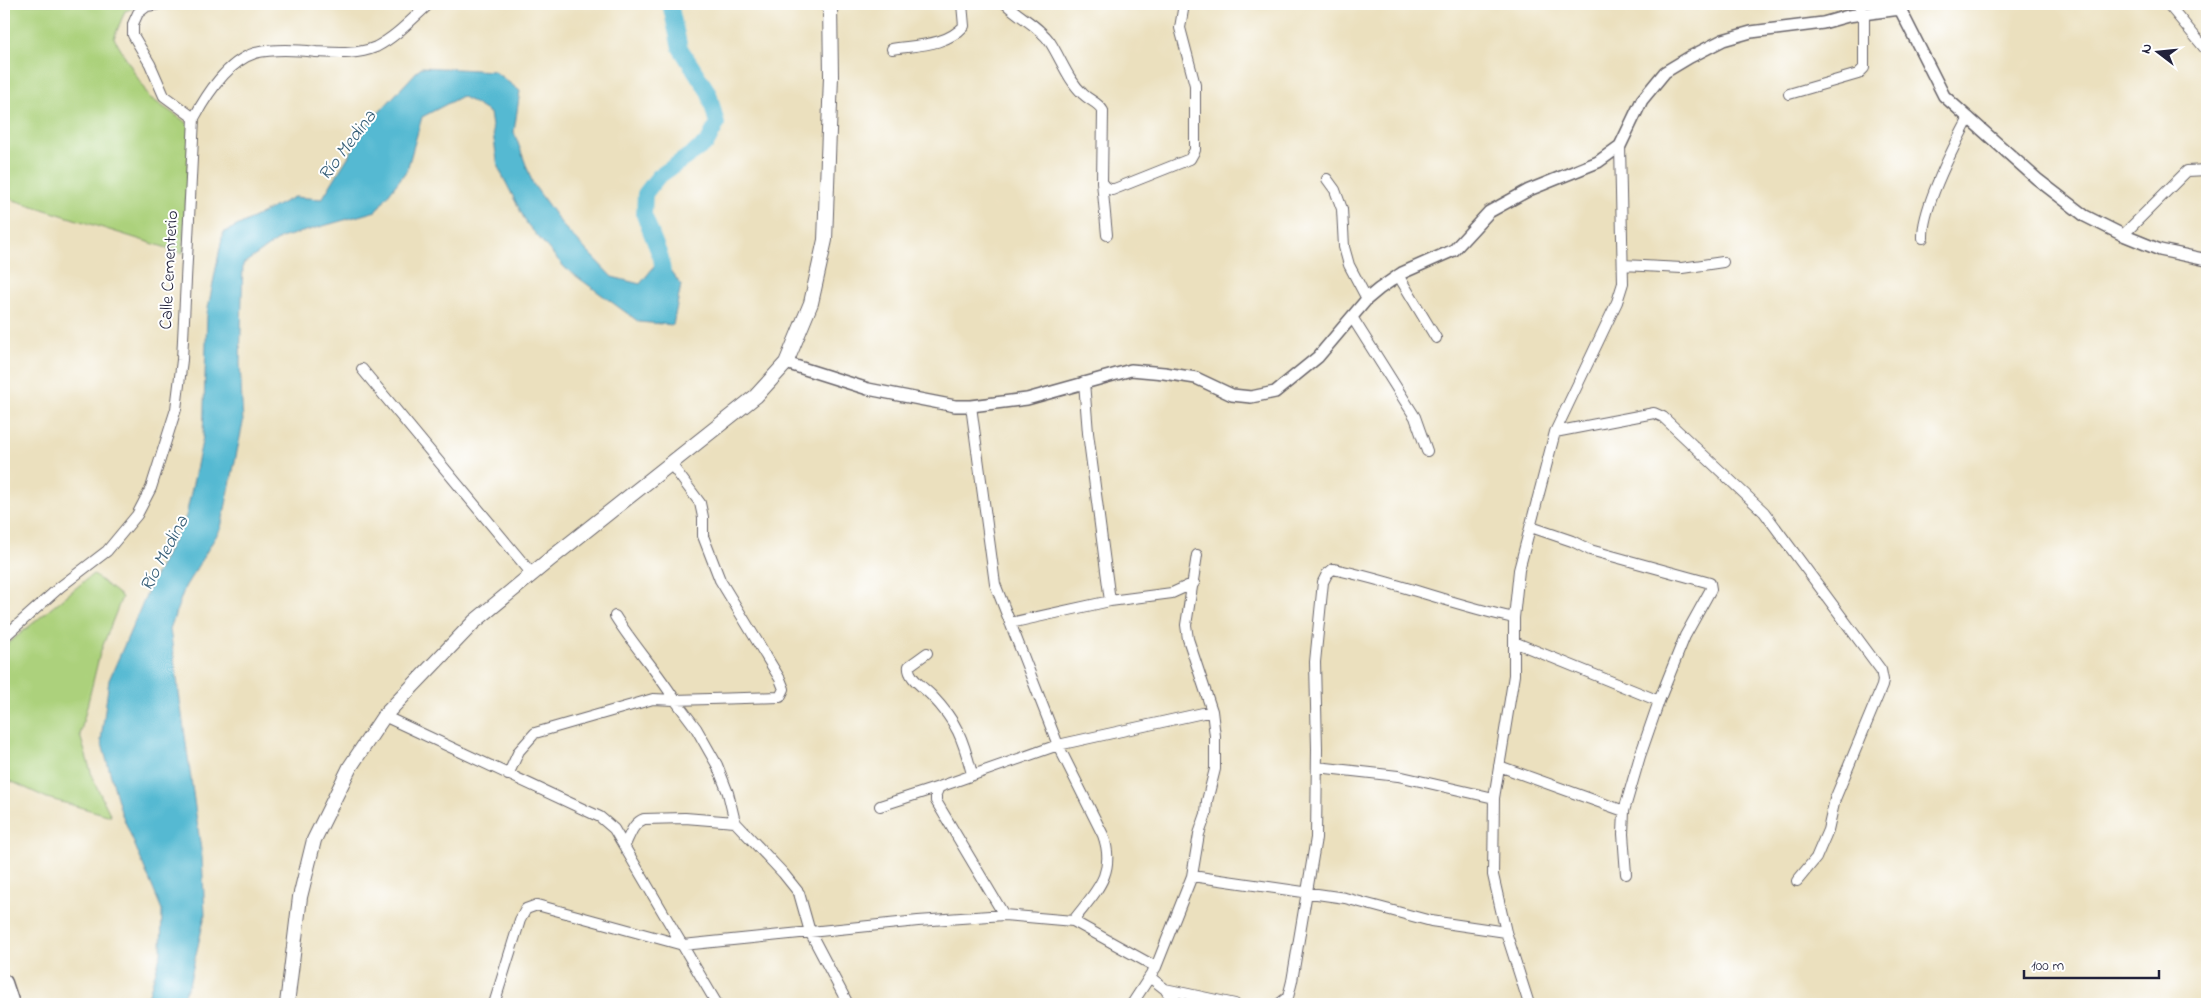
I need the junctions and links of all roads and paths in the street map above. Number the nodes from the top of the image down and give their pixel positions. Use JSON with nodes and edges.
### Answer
{"nodes":[{"id":1,"x":159,"y":4,"type":"edge"},
{"id":2,"x":429,"y":4,"type":"edge"},
{"id":3,"x":830,"y":4,"type":"edge"},
{"id":4,"x":962,"y":4,"type":"edge"},
{"id":5,"x":1006,"y":4,"type":"edge"},
{"id":6,"x":1184,"y":4,"type":"edge"},
{"id":7,"x":1858,"y":4,"type":"edge"},
{"id":8,"x":2168,"y":4,"type":"edge"},
{"id":9,"x":1903,"y":6,"type":"edge"},
{"id":10,"x":1864,"y":15,"type":"junction"},
{"id":11,"x":892,"y":49,"type":"dead end"},
{"id":12,"x":2207,"y":51,"type":"edge"},
{"id":13,"x":1789,"y":94,"type":"dead end"},
{"id":14,"x":194,"y":118,"type":"junction"},
{"id":15,"x":1969,"y":118,"type":"junction"},
{"id":16,"x":1620,"y":146,"type":"junction"},
{"id":17,"x":2207,"y":170,"type":"edge"},
{"id":18,"x":1326,"y":179,"type":"dead end"},
{"id":19,"x":1102,"y":182,"type":"junction"},
{"id":20,"x":1107,"y":235,"type":"dead end"},
{"id":21,"x":2123,"y":235,"type":"junction"},
{"id":22,"x":1923,"y":238,"type":"dead end"},
{"id":23,"x":2207,"y":260,"type":"edge"},
{"id":24,"x":1723,"y":262,"type":"dead end"},
{"id":25,"x":1623,"y":265,"type":"junction"},
{"id":26,"x":1398,"y":275,"type":"junction"},
{"id":27,"x":1367,"y":299,"type":"junction"},
{"id":28,"x":1352,"y":317,"type":"junction"},
{"id":29,"x":1436,"y":338,"type":"dead end"},
{"id":30,"x":786,"y":363,"type":"junction"},
{"id":31,"x":362,"y":368,"type":"dead end"},
{"id":32,"x":1084,"y":382,"type":"junction"},
{"id":33,"x":971,"y":406,"type":"junction"},
{"id":34,"x":1555,"y":432,"type":"junction"},
{"id":35,"x":1427,"y":451,"type":"dead end"},
{"id":36,"x":670,"y":464,"type":"junction"},
{"id":37,"x":1531,"y":527,"type":"junction"},
{"id":38,"x":1197,"y":555,"type":"dead end"},
{"id":39,"x":532,"y":574,"type":"junction"},
{"id":40,"x":1194,"y":583,"type":"junction"},
{"id":41,"x":1110,"y":601,"type":"junction"},
{"id":42,"x":615,"y":616,"type":"dead end"},
{"id":43,"x":1514,"y":618,"type":"junction"},
{"id":44,"x":1010,"y":624,"type":"junction"},
{"id":45,"x":4,"y":637,"type":"edge"},
{"id":46,"x":1514,"y":642,"type":"junction"},
{"id":47,"x":927,"y":653,"type":"dead end"},
{"id":48,"x":675,"y":700,"type":"junction"},
{"id":49,"x":1659,"y":701,"type":"junction"},
{"id":50,"x":1212,"y":711,"type":"junction"},
{"id":51,"x":384,"y":716,"type":"junction"},
{"id":52,"x":1058,"y":745,"type":"junction"},
{"id":53,"x":1317,"y":766,"type":"junction"},
{"id":54,"x":1499,"y":766,"type":"junction"},
{"id":55,"x":972,"y":774,"type":"junction"},
{"id":56,"x":508,"y":775,"type":"junction"},
{"id":57,"x":939,"y":787,"type":"junction"},
{"id":58,"x":1494,"y":798,"type":"junction"},
{"id":59,"x":880,"y":806,"type":"dead end"},
{"id":60,"x":1624,"y":811,"type":"junction"},
{"id":61,"x":735,"y":822,"type":"junction"},
{"id":62,"x":625,"y":846,"type":"junction"},
{"id":63,"x":1626,"y":874,"type":"dead end"},
{"id":64,"x":1192,"y":876,"type":"junction"},
{"id":65,"x":1797,"y":880,"type":"dead end"},
{"id":66,"x":1307,"y":892,"type":"junction"},
{"id":67,"x":1004,"y":915,"type":"junction"},
{"id":68,"x":1073,"y":921,"type":"junction"},
{"id":69,"x":810,"y":932,"type":"junction"},
{"id":70,"x":1506,"y":932,"type":"junction"},
{"id":71,"x":683,"y":946,"type":"junction"},
{"id":72,"x":1156,"y":968,"type":"junction"},
{"id":73,"x":1151,"y":978,"type":"junction"},
{"id":74,"x":4,"y":983,"type":"edge"},
{"id":75,"x":1165,"y":989,"type":"junction"},
{"id":76,"x":11,"y":1004,"type":"edge"},
{"id":77,"x":287,"y":1004,"type":"edge"},
{"id":78,"x":494,"y":1004,"type":"edge"},
{"id":79,"x":717,"y":1004,"type":"edge"},
{"id":80,"x":848,"y":1004,"type":"edge"},
{"id":81,"x":1132,"y":1004,"type":"edge"},
{"id":82,"x":1175,"y":1004,"type":"edge"},
{"id":83,"x":1235,"y":1004,"type":"edge"},
{"id":84,"x":1279,"y":1004,"type":"edge"},
{"id":85,"x":1529,"y":1004,"type":"edge"}],
"edges":[{"from":1,"to":14,"type":"street"},
{"from":2,"to":14,"type":"street","name":"Calle Cementerio"},
{"from":3,"to":30,"type":"main road"},
{"from":4,"to":11,"type":"street"},
{"from":5,"to":19,"type":"street"},
{"from":6,"to":19,"type":"street"},
{"from":7,"to":10,"type":"street"},
{"from":8,"to":12,"type":"street"},
{"from":9,"to":10,"type":"street"},
{"from":9,"to":15,"type":"street"},
{"from":10,"to":13,"type":"street"},
{"from":10,"to":16,"type":"street"},
{"from":14,"to":45,"type":"street","name":"Calle Cementerio"},
{"from":15,"to":21,"type":"street"},
{"from":15,"to":22,"type":"street"},
{"from":16,"to":25,"type":"street"},
{"from":16,"to":26,"type":"street"},
{"from":17,"to":21,"type":"street"},
{"from":18,"to":27,"type":"street"},
{"from":19,"to":20,"type":"street"},
{"from":21,"to":23,"type":"street"},
{"from":24,"to":25,"type":"street"},
{"from":25,"to":34,"type":"street"},
{"from":26,"to":27,"type":"street"},
{"from":26,"to":29,"type":"street"},
{"from":27,"to":28,"type":"street"},
{"from":28,"to":32,"type":"street"},
{"from":28,"to":35,"type":"street"},
{"from":30,"to":33,"type":"street"},
{"from":30,"to":36,"type":"main road"},
{"from":31,"to":39,"type":"street"},
{"from":32,"to":33,"type":"street"},
{"from":32,"to":41,"type":"street"},
{"from":33,"to":44,"type":"street"},
{"from":34,"to":37,"type":"street"},
{"from":34,"to":65,"type":"street"},
{"from":36,"to":39,"type":"main road"},
{"from":36,"to":48,"type":"street"},
{"from":37,"to":43,"type":"street"},
{"from":37,"to":49,"type":"street"},
{"from":38,"to":40,"type":"street"},
{"from":39,"to":51,"type":"main road"},
{"from":40,"to":41,"type":"street"},
{"from":40,"to":50,"type":"street"},
{"from":41,"to":44,"type":"street"},
{"from":42,"to":48,"type":"street"},
{"from":43,"to":46,"type":"street"},
{"from":43,"to":53,"type":"street"},
{"from":44,"to":52,"type":"street"},
{"from":46,"to":49,"type":"street"},
{"from":46,"to":54,"type":"street"},
{"from":47,"to":55,"type":"street"},
{"from":48,"to":56,"type":"street"},
{"from":48,"to":61,"type":"street"},
{"from":49,"to":60,"type":"street"},
{"from":50,"to":52,"type":"street"},
{"from":50,"to":64,"type":"street"},
{"from":51,"to":56,"type":"street"},
{"from":51,"to":77,"type":"main road"},
{"from":52,"to":55,"type":"street"},
{"from":52,"to":68,"type":"street"},
{"from":53,"to":58,"type":"street"},
{"from":53,"to":66,"type":"street"},
{"from":54,"to":58,"type":"street"},
{"from":54,"to":60,"type":"street"},
{"from":55,"to":57,"type":"street"},
{"from":56,"to":62,"type":"street"},
{"from":57,"to":59,"type":"street"},
{"from":57,"to":67,"type":"street"},
{"from":58,"to":70,"type":"street"},
{"from":60,"to":63,"type":"street"},
{"from":61,"to":62,"type":"street"},
{"from":61,"to":69,"type":"street"},
{"from":62,"to":71,"type":"street"},
{"from":64,"to":66,"type":"street"},
{"from":64,"to":72,"type":"street"},
{"from":66,"to":70,"type":"street"},
{"from":66,"to":84,"type":"street"},
{"from":67,"to":68,"type":"street"},
{"from":67,"to":69,"type":"street"},
{"from":68,"to":72,"type":"street"},
{"from":69,"to":71,"type":"street"},
{"from":69,"to":80,"type":"street"},
{"from":70,"to":85,"type":"street"},
{"from":71,"to":78,"type":"street"},
{"from":71,"to":79,"type":"street"},
{"from":72,"to":73,"type":"street"},
{"from":73,"to":75,"type":"street"},
{"from":73,"to":81,"type":"street"},
{"from":74,"to":76,"type":"highway"},
{"from":75,"to":82,"type":"street"},
{"from":75,"to":83,"type":"street"}]}
